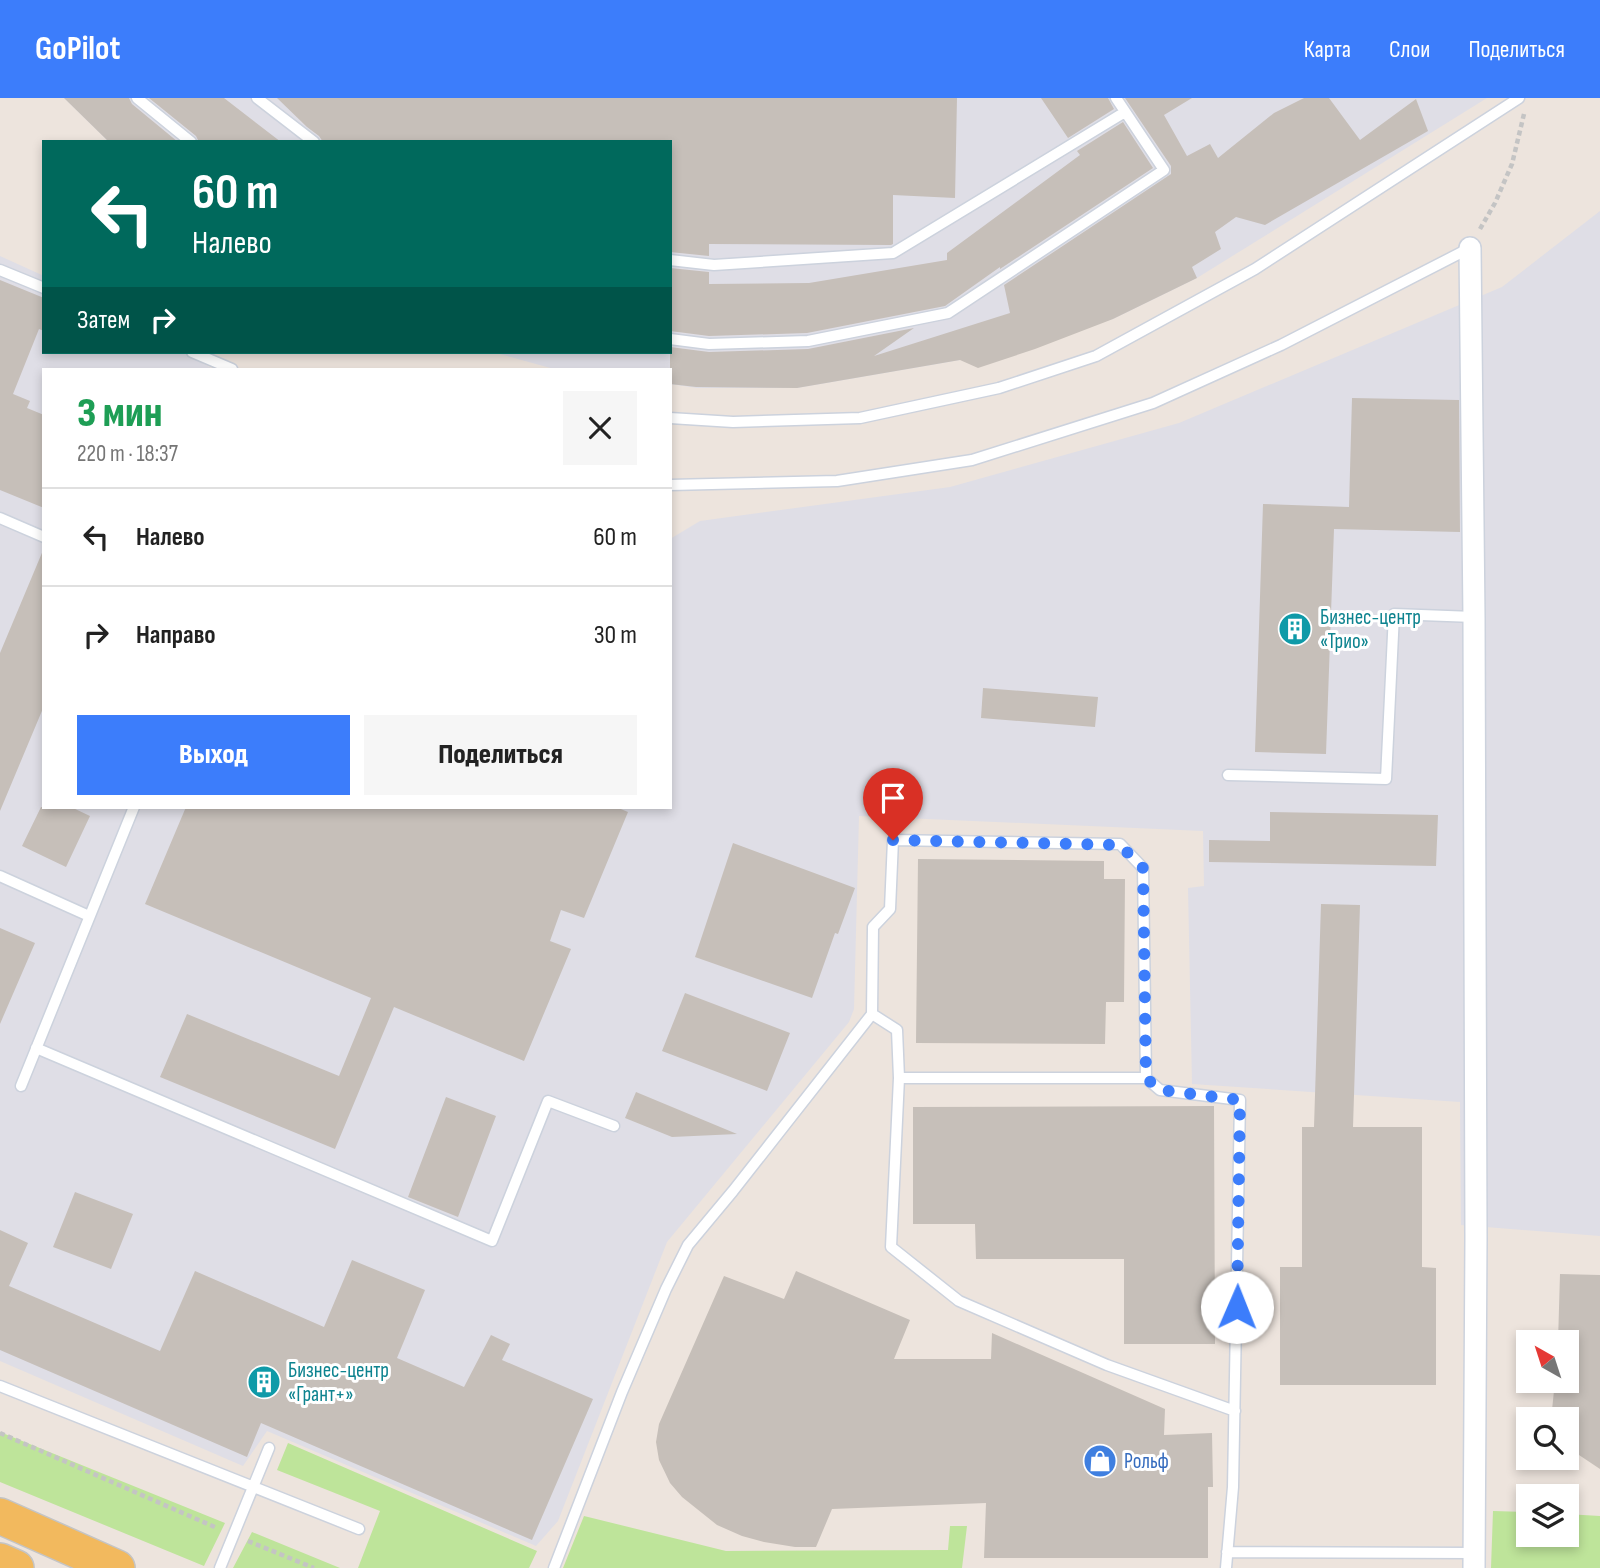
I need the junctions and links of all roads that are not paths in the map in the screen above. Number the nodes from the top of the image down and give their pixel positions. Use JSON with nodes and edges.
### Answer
{"nodes":[{"id":1,"x":137,"y":98,"type":"edge"},
{"id":2,"x":257,"y":98,"type":"edge"},
{"id":3,"x":1116,"y":98,"type":"edge"},
{"id":4,"x":1522,"y":103,"type":"edge"},
{"id":5,"x":1125,"y":112,"type":"junction"},
{"id":6,"x":189,"y":140,"type":"edge"},
{"id":7,"x":311,"y":140,"type":"edge"},
{"id":8,"x":1470,"y":248,"type":"joint"},
{"id":9,"x":672,"y":260,"type":"edge"},
{"id":10,"x":0,"y":270,"type":"edge"},
{"id":11,"x":42,"y":287,"type":"edge"},
{"id":12,"x":672,"y":340,"type":"edge"},
{"id":13,"x":197,"y":354,"type":"edge"},
{"id":14,"x":230,"y":368,"type":"edge"},
{"id":15,"x":672,"y":418,"type":"edge"},
{"id":16,"x":672,"y":485,"type":"edge"},
{"id":17,"x":0,"y":518,"type":"edge"},
{"id":18,"x":42,"y":536,"type":"edge"},
{"id":19,"x":1474,"y":617,"type":"junction"},
{"id":20,"x":1228,"y":775,"type":"dead end"},
{"id":21,"x":133,"y":809,"type":"edge"},
{"id":22,"x":0,"y":876,"type":"edge"},
{"id":23,"x":89,"y":916,"type":"junction"},
{"id":24,"x":872,"y":1014,"type":"junction"},
{"id":25,"x":36,"y":1048,"type":"junction"},
{"id":26,"x":899,"y":1078,"type":"junction"},
{"id":27,"x":1146,"y":1078,"type":"junction"},
{"id":28,"x":21,"y":1086,"type":"dead end"},
{"id":29,"x":614,"y":1126,"type":"dead end"},
{"id":30,"x":0,"y":1386,"type":"edge"},
{"id":31,"x":1235,"y":1411,"type":"junction"},
{"id":32,"x":269,"y":1448,"type":"dead end"},
{"id":33,"x":253,"y":1487,"type":"junction"},
{"id":34,"x":0,"y":1516,"type":"edge"},
{"id":35,"x":359,"y":1529,"type":"dead end"},
{"id":36,"x":1227,"y":1552,"type":"junction"},
{"id":37,"x":1474,"y":1560,"type":"edge"},
{"id":38,"x":0,"y":1561,"type":"edge"},
{"id":39,"x":16,"y":1568,"type":"edge"},
{"id":40,"x":117,"y":1568,"type":"edge"},
{"id":41,"x":220,"y":1568,"type":"edge"},
{"id":42,"x":554,"y":1568,"type":"edge"},
{"id":43,"x":1226,"y":1568,"type":"edge"}],
"edges":[{"from":1,"to":6,"type":"lane"},
{"from":2,"to":7,"type":"lane"},
{"from":3,"to":5,"type":"lane"},
{"from":4,"to":15,"type":"lane"},
{"from":5,"to":9,"type":"lane"},
{"from":5,"to":12,"type":"lane"},
{"from":8,"to":16,"type":"lane"},
{"from":8,"to":19,"type":"street"},
{"from":10,"to":11,"type":"lane"},
{"from":13,"to":14,"type":"lane"},
{"from":17,"to":18,"type":"lane"},
{"from":19,"to":20,"type":"lane"},
{"from":19,"to":37,"type":"street"},
{"from":21,"to":23,"type":"lane"},
{"from":22,"to":23,"type":"lane"},
{"from":23,"to":25,"type":"lane"},
{"from":24,"to":26,"type":"lane"},
{"from":24,"to":27,"type":"lane"},
{"from":24,"to":42,"type":"lane"},
{"from":25,"to":28,"type":"lane"},
{"from":25,"to":29,"type":"lane"},
{"from":26,"to":27,"type":"lane"},
{"from":26,"to":31,"type":"lane"},
{"from":27,"to":31,"type":"lane"},
{"from":30,"to":33,"type":"lane"},
{"from":31,"to":36,"type":"lane"},
{"from":32,"to":33,"type":"lane"},
{"from":33,"to":35,"type":"lane"},
{"from":33,"to":41,"type":"lane"},
{"from":34,"to":40,"type":"main road"},
{"from":36,"to":37,"type":"lane"},
{"from":36,"to":43,"type":"lane"},
{"from":38,"to":39,"type":"main road"}]}
